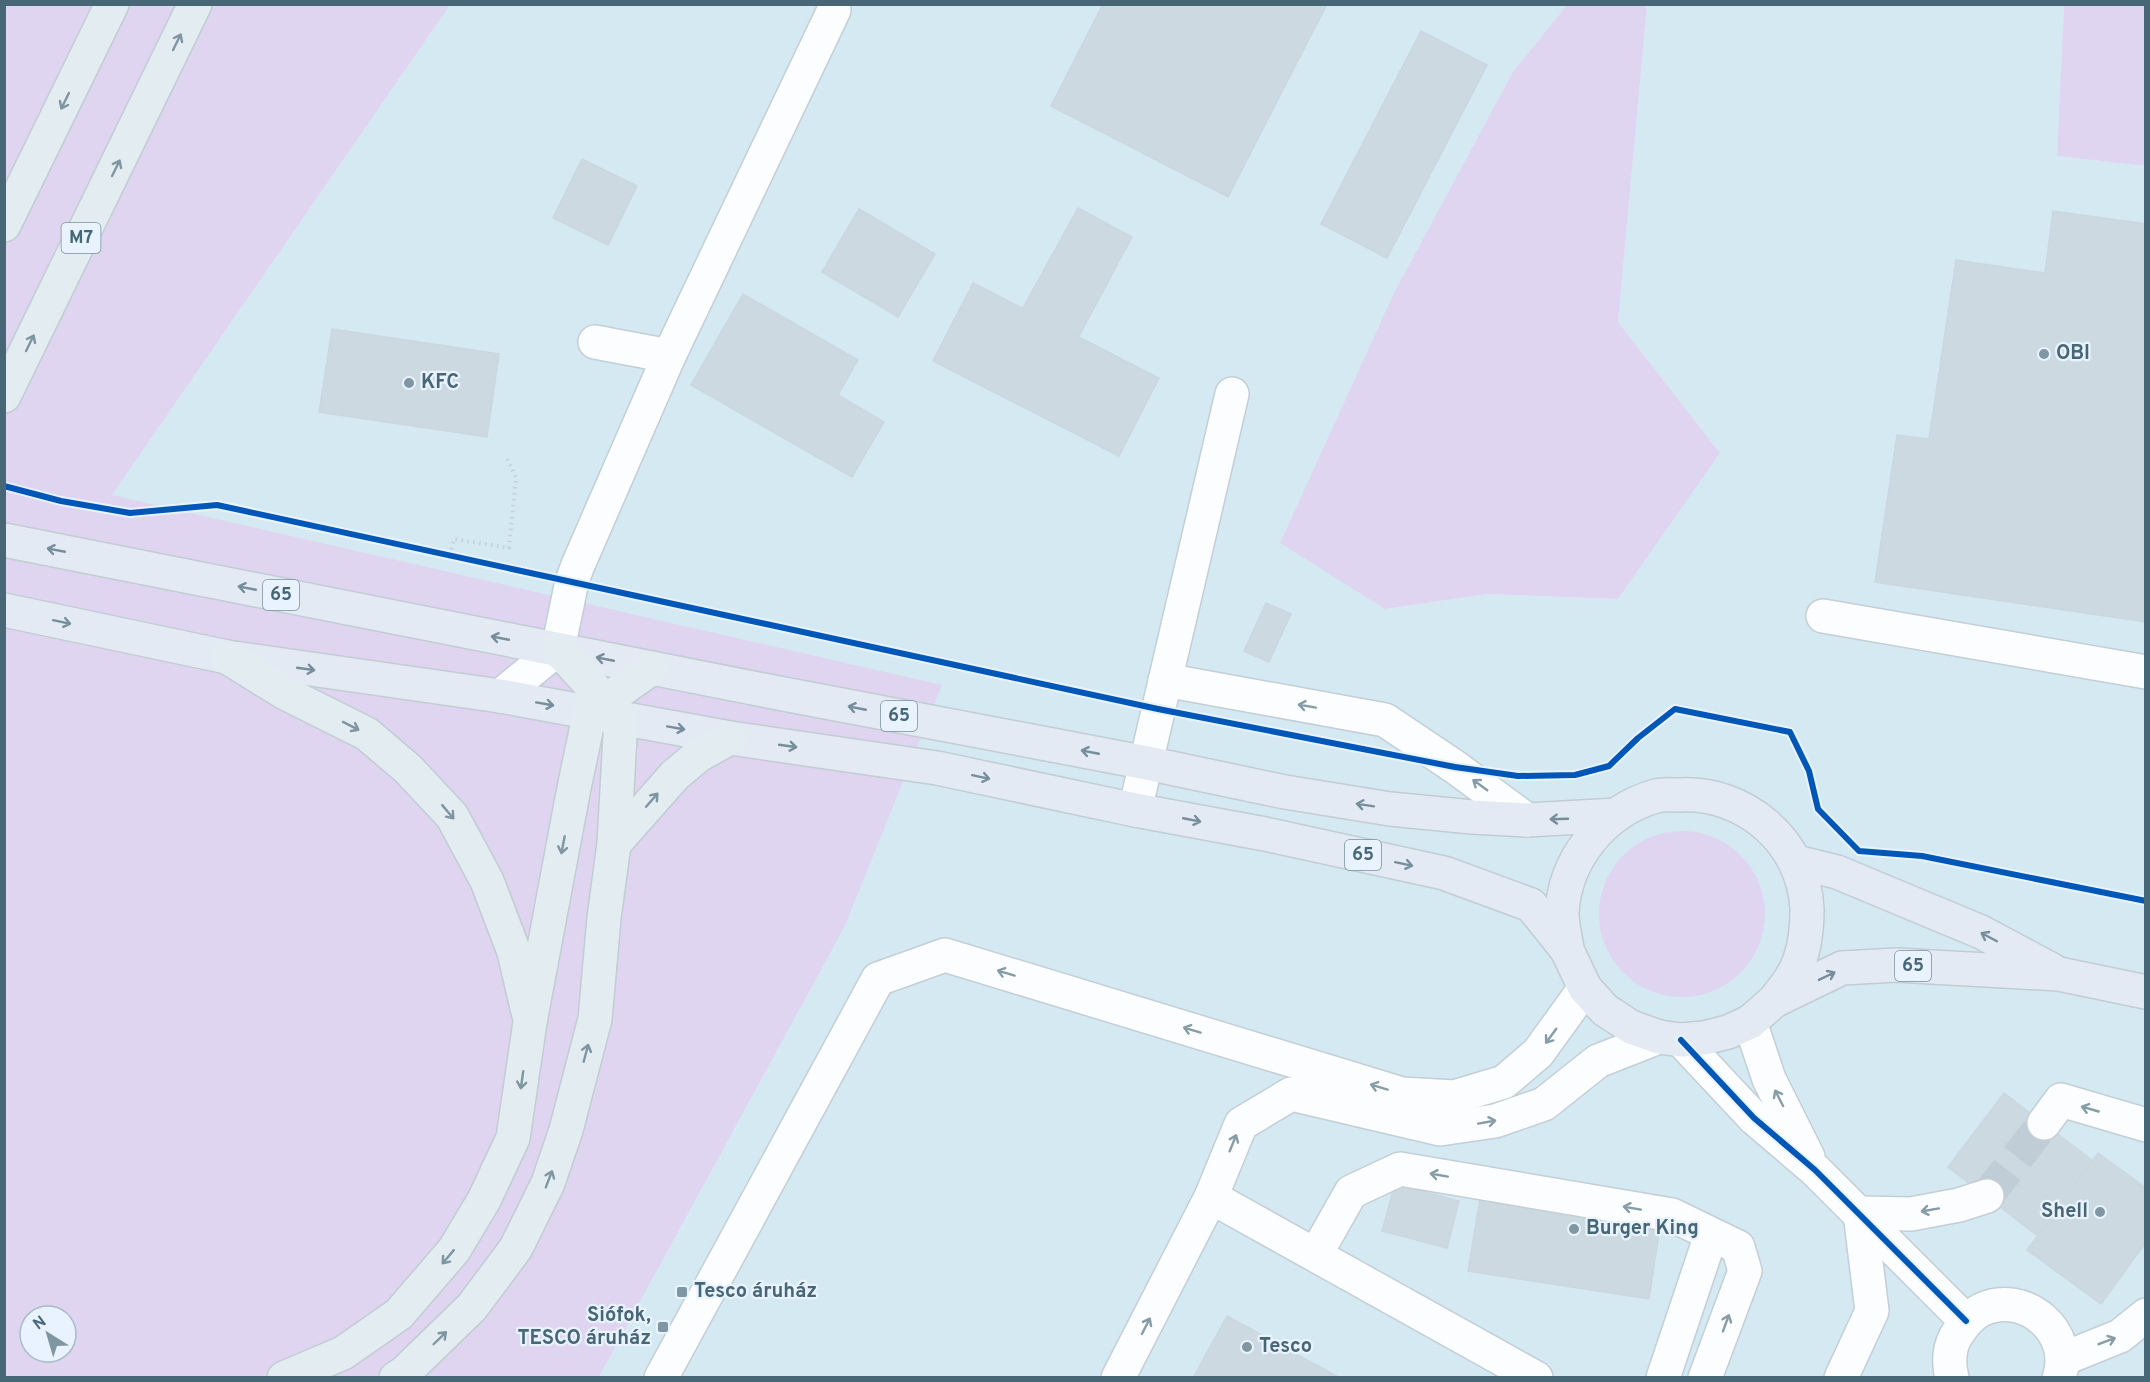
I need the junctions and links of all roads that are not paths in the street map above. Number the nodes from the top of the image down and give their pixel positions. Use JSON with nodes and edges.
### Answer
{"nodes":[{"id":1,"x":112,"y":4,"type":"edge"},
{"id":2,"x":195,"y":4,"type":"edge"},
{"id":3,"x":834,"y":9,"type":"dead end"},
{"id":4,"x":4,"y":225,"type":"edge"},
{"id":5,"x":595,"y":342,"type":"dead end"},
{"id":6,"x":669,"y":356,"type":"junction"},
{"id":7,"x":1232,"y":394,"type":"dead end"},
{"id":8,"x":4,"y":396,"type":"edge"},
{"id":9,"x":4,"y":540,"type":"edge"},
{"id":10,"x":4,"y":610,"type":"edge"},
{"id":11,"x":1823,"y":616,"type":"dead end"},
{"id":12,"x":558,"y":649,"type":"junction"},
{"id":13,"x":227,"y":657,"type":"junction"},
{"id":14,"x":652,"y":668,"type":"junction"},
{"id":15,"x":2145,"y":672,"type":"edge"},
{"id":16,"x":1166,"y":680,"type":"junction"},
{"id":17,"x":500,"y":696,"type":"junction"},
{"id":18,"x":606,"y":711,"type":"junction"},
{"id":19,"x":730,"y":738,"type":"junction"},
{"id":20,"x":1147,"y":763,"type":"junction"},
{"id":21,"x":1135,"y":810,"type":"junction"},
{"id":22,"x":1617,"y":815,"type":"junction"},
{"id":23,"x":1527,"y":820,"type":"junction"},
{"id":24,"x":614,"y":844,"type":"junction"},
{"id":25,"x":1796,"y":862,"type":"junction"},
{"id":26,"x":1567,"y":950,"type":"junction"},
{"id":27,"x":2059,"y":974,"type":"junction"},
{"id":28,"x":1586,"y":988,"type":"junction"},
{"id":29,"x":2145,"y":992,"type":"edge"},
{"id":30,"x":1774,"y":1001,"type":"junction"},
{"id":31,"x":530,"y":1022,"type":"junction"},
{"id":32,"x":1749,"y":1022,"type":"junction"},
{"id":33,"x":1670,"y":1038,"type":"junction"},
{"id":34,"x":2044,"y":1123,"type":"tunnel mouth"},
{"id":35,"x":2145,"y":1125,"type":"edge"},
{"id":36,"x":1815,"y":1170,"type":"junction"},
{"id":37,"x":1987,"y":1196,"type":"tunnel mouth"},
{"id":38,"x":1211,"y":1197,"type":"junction"},
{"id":39,"x":1860,"y":1213,"type":"junction"},
{"id":40,"x":1711,"y":1235,"type":"junction"},
{"id":41,"x":1316,"y":1254,"type":"junction"},
{"id":42,"x":2145,"y":1315,"type":"edge"},
{"id":43,"x":1966,"y":1321,"type":"junction"},
{"id":44,"x":2061,"y":1368,"type":"edge"},
{"id":45,"x":284,"y":1377,"type":"edge"},
{"id":46,"x":396,"y":1377,"type":"edge"},
{"id":47,"x":661,"y":1377,"type":"edge"},
{"id":48,"x":1118,"y":1377,"type":"edge"},
{"id":49,"x":1536,"y":1377,"type":"edge"},
{"id":50,"x":1663,"y":1377,"type":"edge"},
{"id":51,"x":1706,"y":1377,"type":"edge"},
{"id":52,"x":1841,"y":1377,"type":"edge"},
{"id":53,"x":1952,"y":1377,"type":"edge"}],
"edges":[{"from":1,"to":4,"type":"highway","one_way":true},
{"from":8,"to":2,"type":"highway","number":"M7","one_way":true},
{"from":3,"to":6,"type":"street"},
{"from":5,"to":6,"type":"street"},
{"from":6,"to":12,"type":"street"},
{"from":7,"to":16,"type":"street"},
{"from":12,"to":9,"type":"main road","number":"65","one_way":true},
{"from":10,"to":13,"type":"main road","number":"65","one_way":true},
{"from":11,"to":15,"type":"street"},
{"from":14,"to":12,"type":"main road","number":"65","one_way":true},
{"from":12,"to":17,"type":"street"},
{"from":12,"to":18,"type":"highway"},
{"from":13,"to":17,"type":"main road","number":"65","one_way":true},
{"from":13,"to":31,"type":"highway","one_way":true},
{"from":14,"to":18,"type":"highway"},
{"from":20,"to":14,"type":"main road","number":"65","one_way":true},
{"from":16,"to":20,"type":"street"},
{"from":23,"to":16,"type":"street","one_way":true},
{"from":17,"to":18,"type":"main road","number":"65","one_way":true},
{"from":18,"to":19,"type":"main road","number":"65","one_way":true},
{"from":18,"to":24,"type":"highway"},
{"from":18,"to":31,"type":"highway","one_way":true},
{"from":19,"to":21,"type":"main road","number":"65","one_way":true},
{"from":24,"to":19,"type":"highway","one_way":true},
{"from":20,"to":21,"type":"street"},
{"from":23,"to":20,"type":"main road","number":"65","one_way":true},
{"from":21,"to":26,"type":"main road","number":"65","one_way":true},
{"from":22,"to":23,"type":"main road","number":"65","one_way":true},
{"from":22,"to":25,"type":"main road","number":"65"},
{"from":22,"to":26,"type":"main road","number":"65"},
{"from":46,"to":24,"type":"highway","one_way":true},
{"from":27,"to":25,"type":"main road","number":"65","one_way":true},
{"from":25,"to":30,"type":"main road","number":"65"},
{"from":26,"to":28,"type":"main road","number":"65"},
{"from":27,"to":29,"type":"main road","number":"65"},
{"from":30,"to":27,"type":"main road","number":"65","one_way":true},
{"from":28,"to":33,"type":"main road","number":"65"},
{"from":28,"to":47,"type":"street","one_way":true},
{"from":30,"to":32,"type":"main road","number":"65"},
{"from":31,"to":45,"type":"highway","one_way":true},
{"from":32,"to":33,"type":"main road","number":"65"},
{"from":36,"to":32,"type":"street","one_way":true},
{"from":33,"to":36,"type":"street"},
{"from":38,"to":33,"type":"street","one_way":true},
{"from":35,"to":34,"type":"street","one_way":true},
{"from":36,"to":39,"type":"street"},
{"from":37,"to":39,"type":"street","one_way":true},
{"from":38,"to":41,"type":"street"},
{"from":48,"to":38,"type":"street","one_way":true},
{"from":39,"to":43,"type":"street"},
{"from":39,"to":52,"type":"street"},
{"from":40,"to":41,"type":"street","one_way":true},
{"from":40,"to":50,"type":"street"},
{"from":51,"to":40,"type":"street","one_way":true},
{"from":41,"to":49,"type":"street"},
{"from":44,"to":42,"type":"street","one_way":true},
{"from":43,"to":44,"type":"street"},
{"from":43,"to":53,"type":"street"}]}
